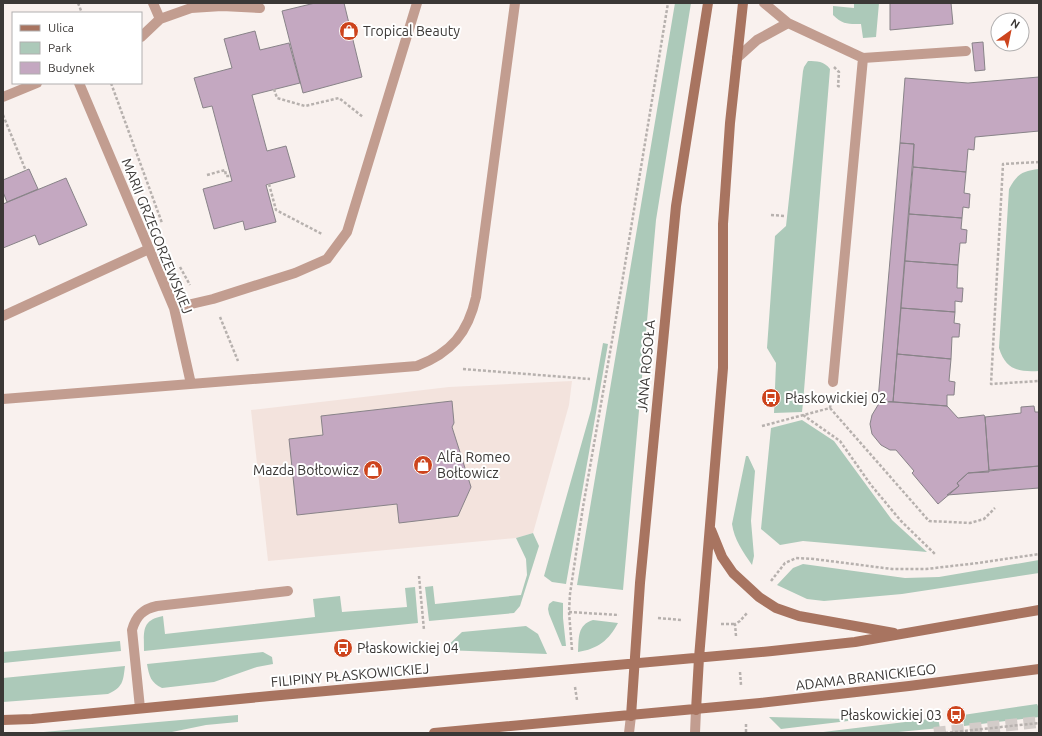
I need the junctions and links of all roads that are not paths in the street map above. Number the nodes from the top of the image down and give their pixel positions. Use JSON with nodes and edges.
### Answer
{"nodes":[{"id":1,"x":153,"y":3,"type":"edge"},
{"id":2,"x":417,"y":3,"type":"edge"},
{"id":3,"x":515,"y":3,"type":"edge"},
{"id":4,"x":708,"y":3,"type":"edge"},
{"id":5,"x":743,"y":3,"type":"edge"},
{"id":6,"x":764,"y":3,"type":"edge"},
{"id":7,"x":260,"y":8,"type":"dead end"},
{"id":8,"x":160,"y":19,"type":"junction"},
{"id":9,"x":788,"y":23,"type":"junction"},
{"id":10,"x":142,"y":36,"type":"edge"},
{"id":11,"x":966,"y":51,"type":"dead end"},
{"id":12,"x":737,"y":58,"type":"junction"},
{"id":13,"x":863,"y":58,"type":"junction"},
{"id":14,"x":36,"y":84,"type":"edge"},
{"id":15,"x":79,"y":84,"type":"edge"},
{"id":16,"x":3,"y":97,"type":"edge"},
{"id":17,"x":149,"y":249,"type":"junction"},
{"id":18,"x":174,"y":308,"type":"junction"},
{"id":19,"x":3,"y":316,"type":"edge"},
{"id":20,"x":833,"y":382,"type":"road end"},
{"id":21,"x":191,"y":384,"type":"junction"},
{"id":22,"x":3,"y":399,"type":"edge"},
{"id":23,"x":710,"y":526,"type":"junction"},
{"id":24,"x":288,"y":591,"type":"dead end"},
{"id":25,"x":1039,"y":610,"type":"edge"},
{"id":26,"x":902,"y":634,"type":"junction"},
{"id":27,"x":699,"y":658,"type":"junction"},
{"id":28,"x":634,"y":664,"type":"junction"},
{"id":29,"x":1039,"y":669,"type":"edge"},
{"id":30,"x":140,"y":708,"type":"junction"},
{"id":31,"x":696,"y":710,"type":"junction"},
{"id":32,"x":631,"y":716,"type":"junction"},
{"id":33,"x":3,"y":720,"type":"edge"},
{"id":34,"x":434,"y":733,"type":"edge"},
{"id":35,"x":630,"y":733,"type":"edge"},
{"id":36,"x":695,"y":733,"type":"edge"}],
"edges":[{"from":1,"to":8,"type":"street"},
{"from":2,"to":18,"type":"street"},
{"from":3,"to":21,"type":"street"},
{"from":4,"to":28,"type":"main road","name":"JANA ROSOŁA"},
{"from":5,"to":12,"type":"main road"},
{"from":6,"to":9,"type":"street"},
{"from":7,"to":8,"type":"street"},
{"from":8,"to":10,"type":"street"},
{"from":9,"to":12,"type":"street"},
{"from":9,"to":13,"type":"street"},
{"from":11,"to":13,"type":"street"},
{"from":12,"to":23,"type":"main road"},
{"from":13,"to":20,"type":"street"},
{"from":14,"to":16,"type":"street"},
{"from":15,"to":17,"type":"street","name":"MARII GRZEGORZEWSKIEJ"},
{"from":17,"to":18,"type":"street","name":"MARII GRZEGORZEWSKIEJ"},
{"from":17,"to":19,"type":"street"},
{"from":18,"to":21,"type":"street","name":"MARII GRZEGORZEWSKIEJ"},
{"from":21,"to":22,"type":"street"},
{"from":23,"to":26,"type":"main road"},
{"from":23,"to":27,"type":"main road"},
{"from":24,"to":30,"type":"street"},
{"from":25,"to":26,"type":"main road"},
{"from":26,"to":27,"type":"main road"},
{"from":27,"to":28,"type":"main road","name":"FILIPINY PŁASKOWICKIEJ"},
{"from":27,"to":31,"type":"main road"},
{"from":28,"to":30,"type":"main road","name":"FILIPINY PŁASKOWICKIEJ"},
{"from":28,"to":32,"type":"main road","name":"JANA ROSOŁA"},
{"from":29,"to":31,"type":"main road","name":"ADAMA BRANICKIEGO"},
{"from":30,"to":33,"type":"main road","name":"FILIPINY PŁASKOWICKIEJ"},
{"from":31,"to":32,"type":"main road"},
{"from":31,"to":36,"type":"street"},
{"from":32,"to":34,"type":"main road"},
{"from":32,"to":35,"type":"street","name":"JANA ROSOŁA"}]}
